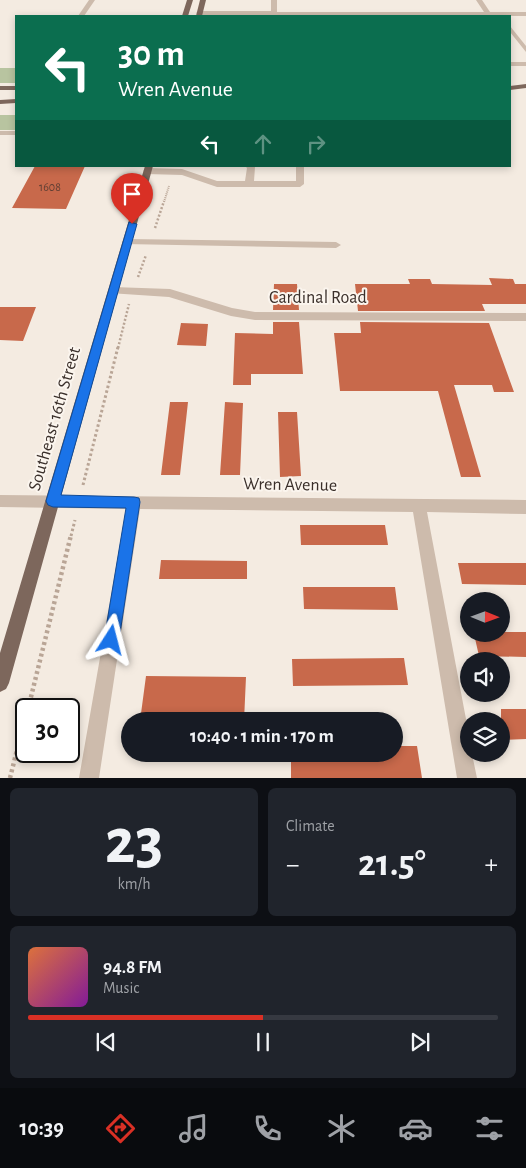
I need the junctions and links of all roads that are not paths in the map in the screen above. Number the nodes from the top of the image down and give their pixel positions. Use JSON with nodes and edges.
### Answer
{"nodes":[{"id":1,"x":92,"y":0,"type":"edge"},
{"id":2,"x":190,"y":0,"type":"edge"},
{"id":3,"x":203,"y":0,"type":"edge"},
{"id":4,"x":274,"y":0,"type":"edge"},
{"id":5,"x":478,"y":0,"type":"edge"},
{"id":6,"x":274,"y":13,"type":"junction"},
{"id":7,"x":488,"y":14,"type":"junction"},
{"id":8,"x":526,"y":14,"type":"edge"},
{"id":9,"x":82,"y":15,"type":"edge"},
{"id":10,"x":185,"y":15,"type":"edge"},
{"id":11,"x":199,"y":15,"type":"edge"},
{"id":12,"x":511,"y":29,"type":"edge"},
{"id":13,"x":526,"y":50,"type":"edge"},
{"id":14,"x":511,"y":64,"type":"edge"},
{"id":15,"x":526,"y":64,"type":"edge"},
{"id":16,"x":511,"y":86,"type":"edge"},
{"id":17,"x":526,"y":86,"type":"edge"},
{"id":18,"x":0,"y":88,"type":"edge"},
{"id":19,"x":15,"y":88,"type":"edge"},
{"id":20,"x":15,"y":101,"type":"edge"},
{"id":21,"x":0,"y":102,"type":"edge"},
{"id":22,"x":0,"y":108,"type":"edge"},
{"id":23,"x":15,"y":108,"type":"edge"},
{"id":24,"x":0,"y":133,"type":"edge"},
{"id":25,"x":15,"y":133,"type":"edge"},
{"id":26,"x":250,"y":167,"type":"edge"},
{"id":27,"x":300,"y":167,"type":"edge"},
{"id":28,"x":148,"y":169,"type":"edge"},
{"id":29,"x":249,"y":184,"type":"junction"},
{"id":30,"x":127,"y":242,"type":"junction"},
{"id":31,"x":336,"y":245,"type":"dead end"},
{"id":32,"x":113,"y":291,"type":"junction"},
{"id":33,"x":526,"y":317,"type":"edge"},
{"id":34,"x":0,"y":501,"type":"edge"},
{"id":35,"x":53,"y":501,"type":"junction"},
{"id":36,"x":134,"y":502,"type":"junction"},
{"id":37,"x":419,"y":506,"type":"junction"},
{"id":38,"x":526,"y":507,"type":"edge"},
{"id":39,"x":0,"y":683,"type":"edge"},
{"id":40,"x":89,"y":778,"type":"edge"},
{"id":41,"x":467,"y":778,"type":"edge"}],
"edges":[{"from":1,"to":9,"type":"street"},
{"from":2,"to":10,"type":"main road"},
{"from":3,"to":11,"type":"main road"},
{"from":4,"to":6,"type":"street"},
{"from":5,"to":7,"type":"street"},
{"from":6,"to":7,"type":"street"},
{"from":6,"to":11,"type":"street"},
{"from":7,"to":8,"type":"street"},
{"from":12,"to":13,"type":"street"},
{"from":14,"to":15,"type":"street"},
{"from":16,"to":17,"type":"main road"},
{"from":18,"to":19,"type":"main road"},
{"from":20,"to":21,"type":"main road"},
{"from":22,"to":23,"type":"main road"},
{"from":24,"to":25,"type":"street"},
{"from":26,"to":29,"type":"street"},
{"from":27,"to":29,"type":"street"},
{"from":28,"to":29,"type":"street"},
{"from":28,"to":30,"type":"main road","name":"Southeast 16th Street"},
{"from":30,"to":31,"type":"street"},
{"from":30,"to":32,"type":"main road","name":"Southeast 16th Street"},
{"from":32,"to":33,"type":"street","name":"Cardinal Road"},
{"from":32,"to":35,"type":"main road","name":"Southeast 16th Street"},
{"from":34,"to":35,"type":"street","name":"Wren Avenue"},
{"from":35,"to":36,"type":"street","name":"Wren Avenue"},
{"from":35,"to":39,"type":"main road","name":"Southeast 16th Street"},
{"from":36,"to":37,"type":"street","name":"Wren Avenue"},
{"from":36,"to":40,"type":"street"},
{"from":37,"to":38,"type":"street","name":"Wren Avenue"},
{"from":37,"to":41,"type":"street"}]}
